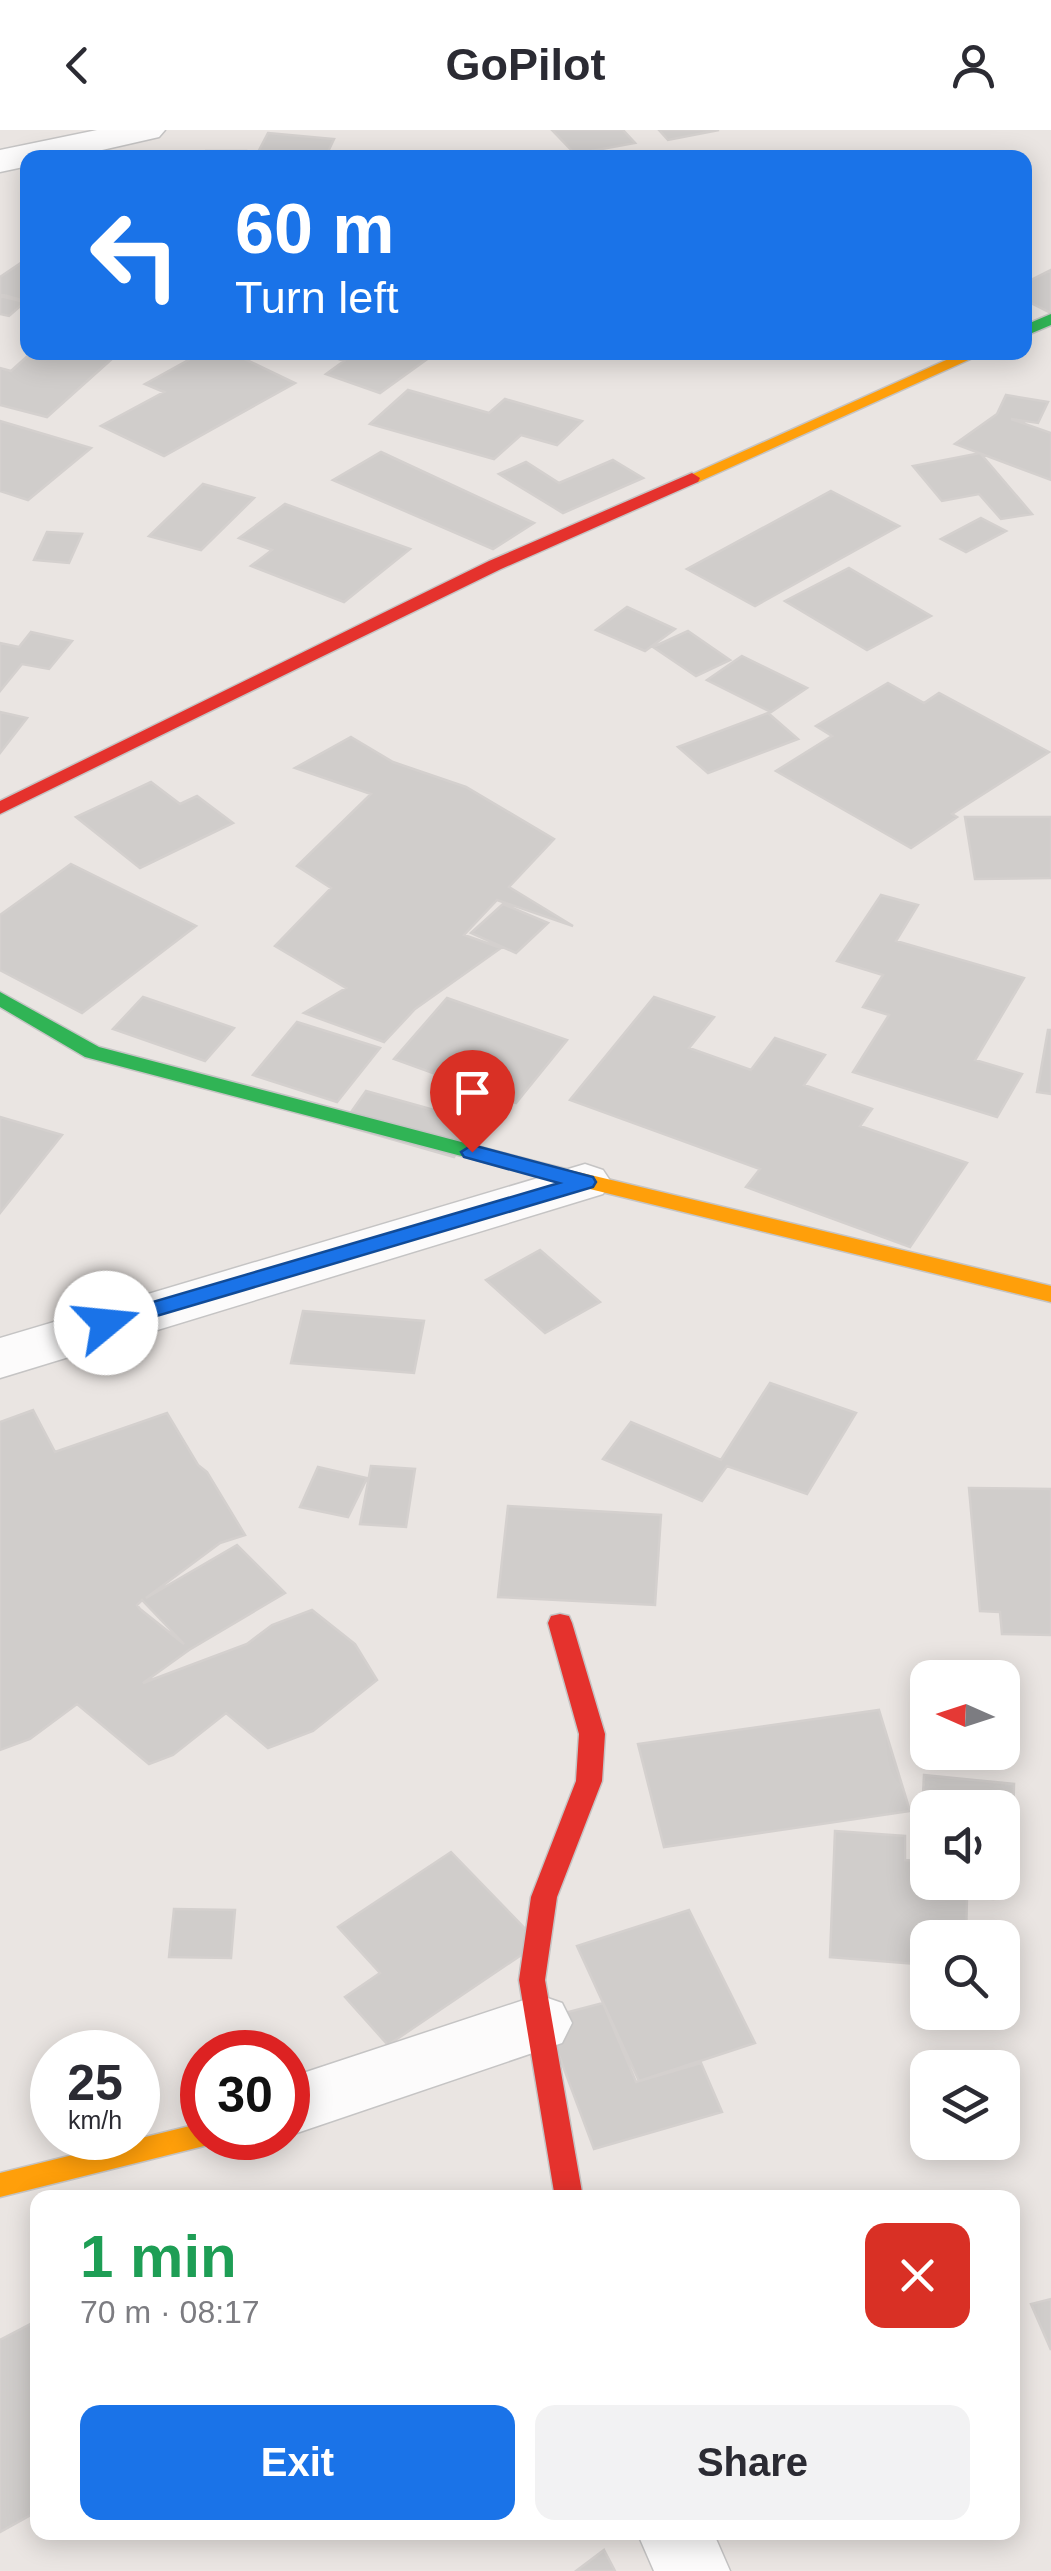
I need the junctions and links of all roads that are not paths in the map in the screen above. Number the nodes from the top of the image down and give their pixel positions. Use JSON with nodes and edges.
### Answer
{"nodes":[{"id":1,"x":147,"y":130,"type":"edge"},
{"id":2,"x":52,"y":150,"type":"edge"},
{"id":3,"x":960,"y":360,"type":"edge"},
{"id":4,"x":0,"y":808,"type":"edge"},
{"id":5,"x":0,"y":998,"type":"edge"},
{"id":6,"x":585,"y":1182,"type":"junction"},
{"id":7,"x":1051,"y":1294,"type":"edge"},
{"id":8,"x":0,"y":1358,"type":"edge"},
{"id":9,"x":560,"y":1623,"type":"dead end"},
{"id":10,"x":539,"y":2024,"type":"junction"},
{"id":11,"x":310,"y":2100,"type":"edge"},
{"id":12,"x":180,"y":2140,"type":"edge"},
{"id":13,"x":0,"y":2184,"type":"edge"},
{"id":14,"x":568,"y":2190,"type":"edge"},
{"id":15,"x":678,"y":2540,"type":"edge"},
{"id":16,"x":693,"y":2571,"type":"edge"}],
"edges":[{"from":1,"to":2,"type":"street"},
{"from":3,"to":4,"type":"street"},
{"from":5,"to":6,"type":"street"},
{"from":6,"to":7,"type":"street"},
{"from":6,"to":8,"type":"street"},
{"from":9,"to":10,"type":"street"},
{"from":10,"to":11,"type":"street"},
{"from":10,"to":14,"type":"street"},
{"from":12,"to":13,"type":"street"},
{"from":15,"to":16,"type":"street"}]}
